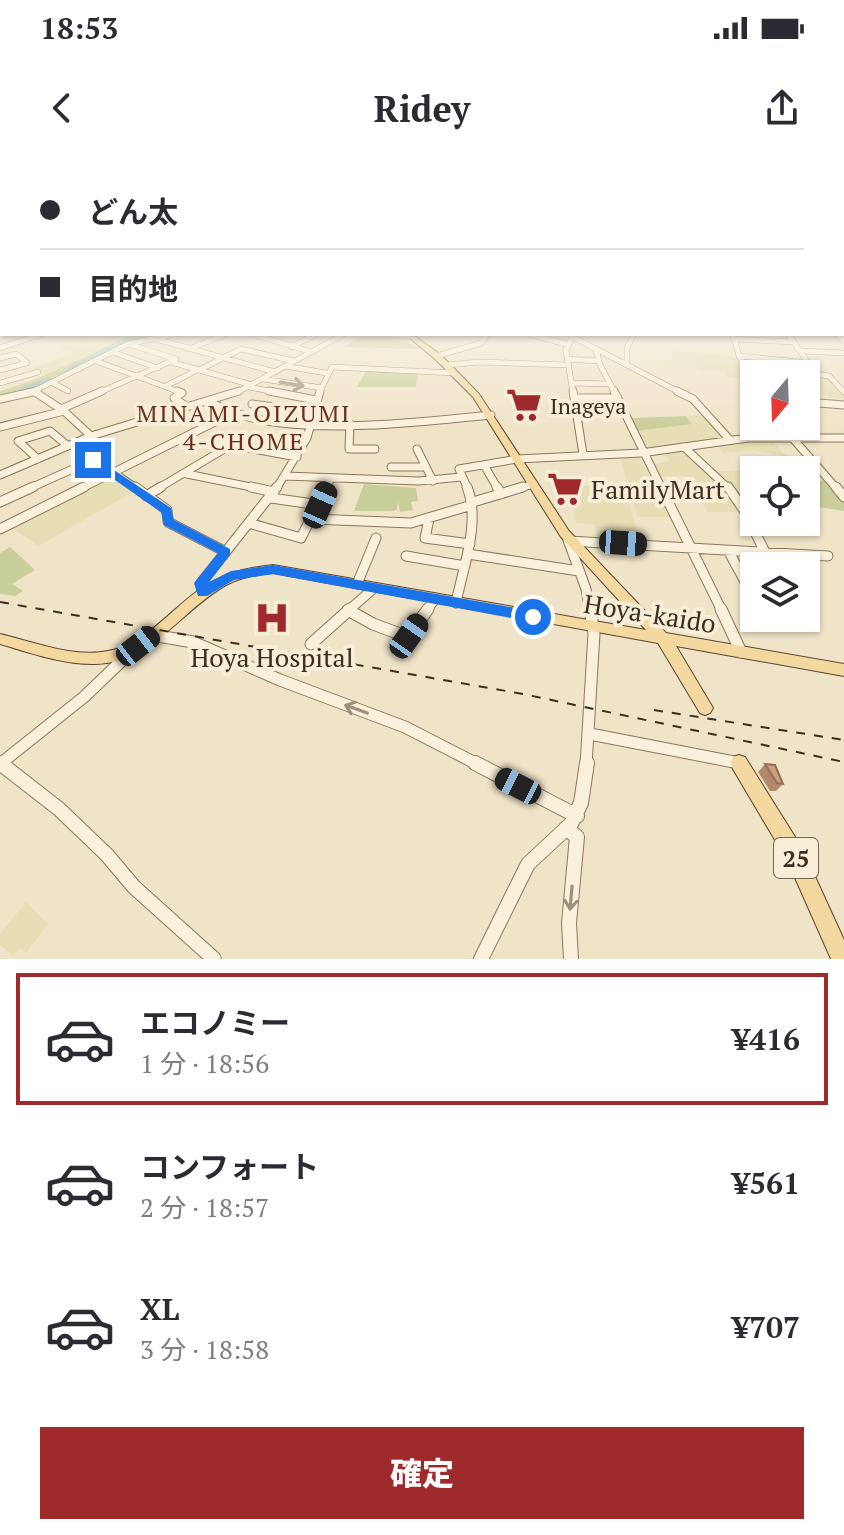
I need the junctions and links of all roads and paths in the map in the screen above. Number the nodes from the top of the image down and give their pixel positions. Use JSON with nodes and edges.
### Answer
{"nodes":[{"id":1,"x":110,"y":353,"type":"edge"},
{"id":2,"x":116,"y":353,"type":"edge"},
{"id":3,"x":158,"y":353,"type":"edge"},
{"id":4,"x":205,"y":353,"type":"edge"},
{"id":5,"x":233,"y":353,"type":"edge"},
{"id":6,"x":261,"y":353,"type":"edge"},
{"id":7,"x":309,"y":353,"type":"edge"},
{"id":8,"x":442,"y":353,"type":"edge"},
{"id":9,"x":569,"y":353,"type":"edge"},
{"id":10,"x":596,"y":353,"type":"edge"},
{"id":11,"x":603,"y":353,"type":"edge"},
{"id":12,"x":627,"y":353,"type":"edge"},
{"id":13,"x":436,"y":355,"type":"joint"},
{"id":14,"x":739,"y":356,"type":"joint"},
{"id":15,"x":0,"y":358,"type":"edge"},
{"id":16,"x":223,"y":358,"type":"junction"},
{"id":17,"x":741,"y":360,"type":"edge"},
{"id":18,"x":780,"y":360,"type":"edge"},
{"id":19,"x":96,"y":361,"type":"junction"},
{"id":20,"x":294,"y":361,"type":"junction"},
{"id":21,"x":597,"y":361,"type":"junction"},
{"id":22,"x":170,"y":362,"type":"junction"},
{"id":23,"x":568,"y":362,"type":"junction"},
{"id":24,"x":447,"y":365,"type":"junction"},
{"id":25,"x":627,"y":365,"type":"junction"},
{"id":26,"x":285,"y":366,"type":"junction"},
{"id":27,"x":158,"y":368,"type":"junction"},
{"id":28,"x":0,"y":370,"type":"edge"},
{"id":29,"x":198,"y":370,"type":"junction"},
{"id":30,"x":38,"y":372,"type":"dead end"},
{"id":31,"x":275,"y":372,"type":"junction"},
{"id":32,"x":326,"y":373,"type":"junction"},
{"id":33,"x":454,"y":373,"type":"junction"},
{"id":34,"x":820,"y":375,"type":"edge"},
{"id":35,"x":137,"y":377,"type":"junction"},
{"id":36,"x":263,"y":379,"type":"junction"},
{"id":37,"x":0,"y":383,"type":"edge"},
{"id":38,"x":53,"y":383,"type":"junction"},
{"id":39,"x":574,"y":383,"type":"junction"},
{"id":40,"x":608,"y":384,"type":"junction"},
{"id":41,"x":166,"y":386,"type":"junction"},
{"id":42,"x":251,"y":386,"type":"junction"},
{"id":43,"x":322,"y":388,"type":"junction"},
{"id":44,"x":68,"y":391,"type":"dead end"},
{"id":45,"x":35,"y":392,"type":"junction"},
{"id":46,"x":844,"y":392,"type":"edge"},
{"id":47,"x":272,"y":393,"type":"junction"},
{"id":48,"x":575,"y":398,"type":"junction"},
{"id":49,"x":618,"y":398,"type":"junction"},
{"id":50,"x":0,"y":399,"type":"edge"},
{"id":51,"x":316,"y":400,"type":"junction"},
{"id":52,"x":206,"y":401,"type":"junction"},
{"id":53,"x":820,"y":403,"type":"edge"},
{"id":54,"x":252,"y":404,"type":"junction"},
{"id":55,"x":844,"y":405,"type":"edge"},
{"id":56,"x":186,"y":406,"type":"junction"},
{"id":57,"x":576,"y":409,"type":"junction"},
{"id":58,"x":623,"y":409,"type":"junction"},
{"id":59,"x":62,"y":410,"type":"junction"},
{"id":60,"x":236,"y":412,"type":"junction"},
{"id":61,"x":313,"y":412,"type":"junction"},
{"id":62,"x":491,"y":415,"type":"junction"},
{"id":63,"x":350,"y":424,"type":"junction"},
{"id":64,"x":312,"y":425,"type":"junction"},
{"id":65,"x":0,"y":427,"type":"edge"},
{"id":66,"x":91,"y":436,"type":"junction"},
{"id":67,"x":820,"y":438,"type":"edge"},
{"id":68,"x":844,"y":438,"type":"edge"},
{"id":69,"x":730,"y":440,"type":"junction"},
{"id":70,"x":740,"y":440,"type":"edge"},
{"id":71,"x":795,"y":440,"type":"edge"},
{"id":72,"x":71,"y":445,"type":"junction"},
{"id":73,"x":684,"y":447,"type":"junction"},
{"id":74,"x":375,"y":449,"type":"dead end"},
{"id":75,"x":417,"y":449,"type":"dead end"},
{"id":76,"x":641,"y":453,"type":"junction"},
{"id":77,"x":583,"y":454,"type":"junction"},
{"id":78,"x":297,"y":457,"type":"junction"},
{"id":79,"x":38,"y":459,"type":"junction"},
{"id":80,"x":517,"y":459,"type":"junction"},
{"id":81,"x":93,"y":460,"type":"junction"},
{"id":82,"x":484,"y":465,"type":"junction"},
{"id":83,"x":425,"y":467,"type":"junction"},
{"id":84,"x":111,"y":473,"type":"junction"},
{"id":85,"x":187,"y":474,"type":"junction"},
{"id":86,"x":0,"y":475,"type":"edge"},
{"id":87,"x":285,"y":476,"type":"junction"},
{"id":88,"x":461,"y":477,"type":"junction"},
{"id":89,"x":330,"y":480,"type":"junction"},
{"id":90,"x":389,"y":481,"type":"junction"},
{"id":91,"x":433,"y":481,"type":"junction"},
{"id":92,"x":534,"y":484,"type":"junction"},
{"id":93,"x":501,"y":494,"type":"junction"},
{"id":94,"x":272,"y":495,"type":"junction"},
{"id":95,"x":146,"y":496,"type":"junction"},
{"id":96,"x":844,"y":497,"type":"edge"},
{"id":97,"x":0,"y":502,"type":"edge"},
{"id":98,"x":472,"y":504,"type":"junction"},
{"id":99,"x":320,"y":505,"type":"junction"},
{"id":100,"x":313,"y":519,"type":"junction"},
{"id":101,"x":429,"y":519,"type":"junction"},
{"id":102,"x":252,"y":524,"type":"junction"},
{"id":103,"x":0,"y":529,"type":"edge"},
{"id":104,"x":376,"y":538,"type":"dead end"},
{"id":105,"x":569,"y":538,"type":"junction"},
{"id":106,"x":469,"y":549,"type":"junction"},
{"id":107,"x":693,"y":550,"type":"junction"},
{"id":108,"x":226,"y":552,"type":"junction"},
{"id":109,"x":729,"y":552,"type":"junction"},
{"id":110,"x":740,"y":552,"type":"edge"},
{"id":111,"x":765,"y":552,"type":"edge"},
{"id":112,"x":820,"y":555,"type":"edge"},
{"id":113,"x":406,"y":556,"type":"dead end"},
{"id":114,"x":828,"y":556,"type":"dead end"},
{"id":115,"x":465,"y":566,"type":"junction"},
{"id":116,"x":579,"y":571,"type":"junction"},
{"id":117,"x":740,"y":572,"type":"edge"},
{"id":118,"x":357,"y":584,"type":"junction"},
{"id":119,"x":374,"y":588,"type":"junction"},
{"id":120,"x":202,"y":592,"type":"junction"},
{"id":121,"x":435,"y":599,"type":"junction"},
{"id":122,"x":456,"y":603,"type":"junction"},
{"id":123,"x":348,"y":610,"type":"junction"},
{"id":124,"x":593,"y":628,"type":"junction"},
{"id":125,"x":152,"y":635,"type":"junction"},
{"id":126,"x":662,"y":638,"type":"junction"},
{"id":127,"x":0,"y":639,"type":"edge"},
{"id":128,"x":311,"y":644,"type":"dead end"},
{"id":129,"x":138,"y":646,"type":"junction"},
{"id":130,"x":741,"y":652,"type":"junction"},
{"id":131,"x":844,"y":670,"type":"edge"},
{"id":132,"x":705,"y":708,"type":"dead end"},
{"id":133,"x":590,"y":734,"type":"junction"},
{"id":134,"x":739,"y":763,"type":"joint"},
{"id":135,"x":0,"y":764,"type":"edge"},
{"id":136,"x":577,"y":816,"type":"junction"},
{"id":137,"x":572,"y":832,"type":"junction"},
{"id":138,"x":214,"y":959,"type":"edge"},
{"id":139,"x":481,"y":959,"type":"edge"},
{"id":140,"x":571,"y":959,"type":"edge"},
{"id":141,"x":842,"y":959,"type":"edge"}],
"edges":[{"from":1,"to":19,"type":"street"},
{"from":2,"to":27,"type":"street"},
{"from":3,"to":22,"type":"street"},
{"from":4,"to":16,"type":"street"},
{"from":5,"to":16,"type":"street"},
{"from":6,"to":20,"type":"street"},
{"from":7,"to":20,"type":"street"},
{"from":8,"to":13,"type":"street"},
{"from":9,"to":23,"type":"street"},
{"from":10,"to":21,"type":"street"},
{"from":11,"to":25,"type":"street"},
{"from":12,"to":25,"type":"street"},
{"from":13,"to":24,"type":"main road"},
{"from":14,"to":17,"type":"street"},
{"from":14,"to":18,"type":"street"},
{"from":15,"to":28,"type":"street"},
{"from":16,"to":29,"type":"street"},
{"from":16,"to":31,"type":"street"},
{"from":19,"to":35,"type":"street"},
{"from":19,"to":38,"type":"street"},
{"from":20,"to":26,"type":"street"},
{"from":21,"to":23,"type":"street"},
{"from":21,"to":40,"type":"street"},
{"from":22,"to":27,"type":"street"},
{"from":22,"to":29,"type":"street"},
{"from":23,"to":24,"type":"street"},
{"from":23,"to":39,"type":"street"},
{"from":24,"to":33,"type":"main road"},
{"from":25,"to":69,"type":"street"},
{"from":26,"to":31,"type":"street"},
{"from":26,"to":32,"type":"street"},
{"from":27,"to":35,"type":"street"},
{"from":29,"to":41,"type":"street"},
{"from":29,"to":42,"type":"street"},
{"from":30,"to":37,"type":"street"},
{"from":31,"to":36,"type":"street"},
{"from":32,"to":33,"type":"street"},
{"from":32,"to":43,"type":"street"},
{"from":33,"to":62,"type":"main road"},
{"from":34,"to":46,"type":"street"},
{"from":35,"to":41,"type":"street"},
{"from":35,"to":59,"type":"street"},
{"from":36,"to":42,"type":"street"},
{"from":36,"to":43,"type":"street","one_way":true},
{"from":38,"to":44,"type":"street"},
{"from":38,"to":45,"type":"street"},
{"from":39,"to":40,"type":"street"},
{"from":39,"to":48,"type":"street"},
{"from":40,"to":49,"type":"street"},
{"from":41,"to":56,"type":"street"},
{"from":42,"to":47,"type":"street"},
{"from":42,"to":52,"type":"street"},
{"from":43,"to":51,"type":"street"},
{"from":45,"to":50,"type":"street"},
{"from":45,"to":59,"type":"street"},
{"from":47,"to":51,"type":"street"},
{"from":47,"to":54,"type":"street"},
{"from":48,"to":49,"type":"street"},
{"from":48,"to":57,"type":"street"},
{"from":49,"to":58,"type":"street"},
{"from":51,"to":61,"type":"street"},
{"from":52,"to":56,"type":"street"},
{"from":52,"to":60,"type":"street"},
{"from":53,"to":55,"type":"street"},
{"from":54,"to":60,"type":"street"},
{"from":54,"to":61,"type":"street"},
{"from":56,"to":66,"type":"street"},
{"from":57,"to":58,"type":"street"},
{"from":57,"to":77,"type":"street"},
{"from":58,"to":76,"type":"street"},
{"from":59,"to":65,"type":"street"},
{"from":59,"to":66,"type":"street"},
{"from":60,"to":64,"type":"street"},
{"from":60,"to":84,"type":"street"},
{"from":61,"to":64,"type":"street"},
{"from":62,"to":63,"type":"street"},
{"from":62,"to":80,"type":"main road"},
{"from":63,"to":64,"type":"street"},
{"from":63,"to":74,"type":"street"},
{"from":64,"to":78,"type":"street"},
{"from":66,"to":72,"type":"street"},
{"from":67,"to":68,"type":"street"},
{"from":69,"to":70,"type":"street"},
{"from":69,"to":73,"type":"street"},
{"from":71,"to":96,"type":"street"},
{"from":72,"to":79,"type":"street"},
{"from":72,"to":79,"type":"street"},
{"from":72,"to":81,"type":"street"},
{"from":73,"to":76,"type":"street"},
{"from":73,"to":111,"type":"street"},
{"from":75,"to":83,"type":"street"},
{"from":76,"to":77,"type":"street"},
{"from":76,"to":107,"type":"street"},
{"from":77,"to":80,"type":"street"},
{"from":78,"to":85,"type":"street"},
{"from":78,"to":87,"type":"street"},
{"from":79,"to":86,"type":"street"},
{"from":80,"to":82,"type":"street"},
{"from":80,"to":92,"type":"main road"},
{"from":81,"to":84,"type":"street"},
{"from":81,"to":97,"type":"street"},
{"from":82,"to":88,"type":"street"},
{"from":82,"to":93,"type":"street"},
{"from":83,"to":90,"type":"street"},
{"from":83,"to":91,"type":"street"},
{"from":84,"to":95,"type":"street"},
{"from":84,"to":103,"type":"street"},
{"from":85,"to":94,"type":"street"},
{"from":85,"to":95,"type":"street"},
{"from":87,"to":89,"type":"street"},
{"from":87,"to":94,"type":"street"},
{"from":88,"to":91,"type":"street"},
{"from":88,"to":98,"type":"street"},
{"from":89,"to":90,"type":"street"},
{"from":89,"to":99,"type":"street"},
{"from":90,"to":91,"type":"street"},
{"from":92,"to":93,"type":"street"},
{"from":92,"to":105,"type":"main road"},
{"from":93,"to":98,"type":"street"},
{"from":94,"to":99,"type":"street"},
{"from":94,"to":102,"type":"street"},
{"from":95,"to":108,"type":"street"},
{"from":98,"to":101,"type":"street"},
{"from":98,"to":106,"type":"street"},
{"from":99,"to":100,"type":"street"},
{"from":100,"to":101,"type":"street"},
{"from":100,"to":102,"type":"street"},
{"from":101,"to":106,"type":"street"},
{"from":102,"to":108,"type":"street"},
{"from":104,"to":118,"type":"street"},
{"from":105,"to":107,"type":"street"},
{"from":105,"to":116,"type":"street"},
{"from":105,"to":126,"type":"main road"},
{"from":106,"to":115,"type":"street"},
{"from":106,"to":116,"type":"street"},
{"from":107,"to":109,"type":"street"},
{"from":107,"to":130,"type":"street"},
{"from":108,"to":120,"type":"street"},
{"from":109,"to":110,"type":"street"},
{"from":109,"to":117,"type":"street"},
{"from":112,"to":114,"type":"street"},
{"from":113,"to":115,"type":"street"},
{"from":115,"to":122,"type":"street"},
{"from":116,"to":124,"type":"street"},
{"from":118,"to":119,"type":"main road","name":"Hoya-kaido"},
{"from":118,"to":120,"type":"main road","name":"Hoya-kaido"},
{"from":119,"to":121,"type":"main road","name":"Hoya-kaido"},
{"from":119,"to":123,"type":"street"},
{"from":120,"to":125,"type":"main road","name":"Hoya-kaido"},
{"from":121,"to":122,"type":"main road","name":"Hoya-kaido"},
{"from":121,"to":123,"type":"street"},
{"from":122,"to":124,"type":"main road","name":"Hoya-kaido"},
{"from":123,"to":128,"type":"street"},
{"from":124,"to":126,"type":"main road","name":"Hoya-kaido"},
{"from":124,"to":133,"type":"street"},
{"from":125,"to":129,"type":"main road","name":"Hoya-kaido"},
{"from":136,"to":125,"type":"street","one_way":true},
{"from":126,"to":130,"type":"main road","name":"Hoya-kaido"},
{"from":126,"to":132,"type":"main road"},
{"from":127,"to":129,"type":"main road","name":"Hoya-kaido"},
{"from":129,"to":135,"type":"street"},
{"from":130,"to":131,"type":"main road","name":"Hoya-kaido"},
{"from":133,"to":134,"type":"street"},
{"from":133,"to":136,"type":"street"},
{"from":134,"to":141,"type":"main road","number":"25"},
{"from":135,"to":138,"type":"street"},
{"from":136,"to":137,"type":"street"},
{"from":137,"to":139,"type":"street"},
{"from":137,"to":140,"type":"street","one_way":true}]}
